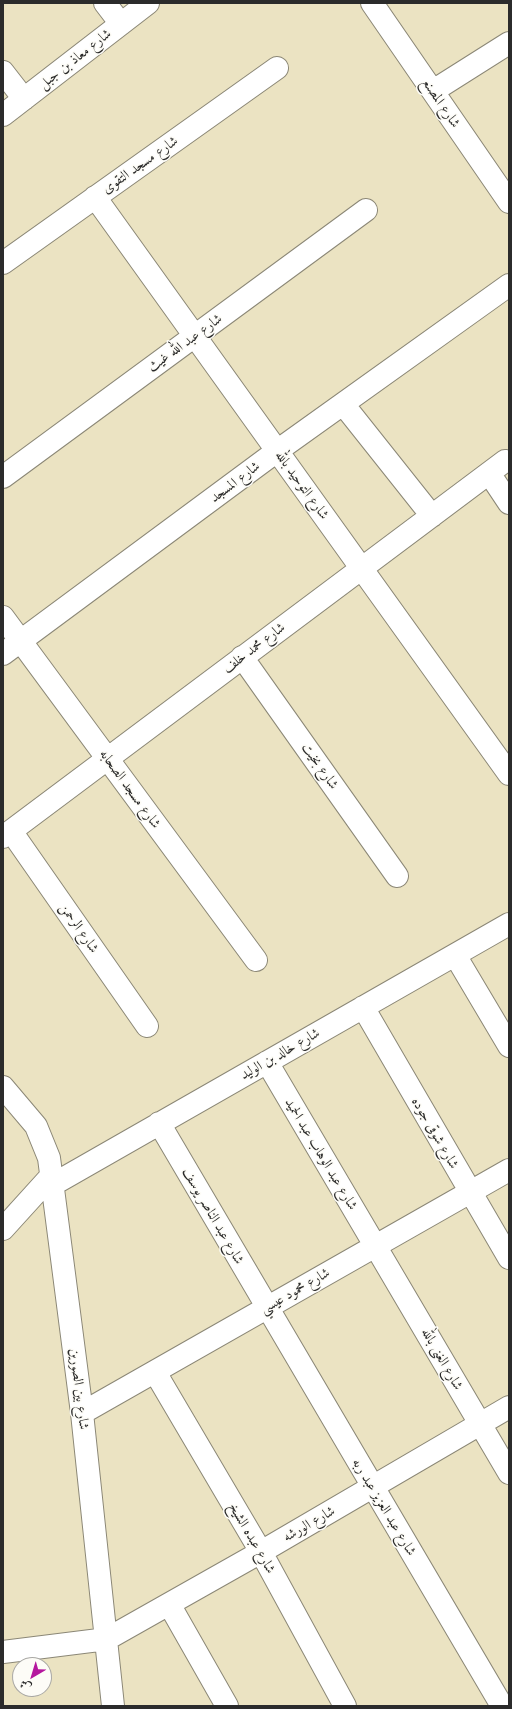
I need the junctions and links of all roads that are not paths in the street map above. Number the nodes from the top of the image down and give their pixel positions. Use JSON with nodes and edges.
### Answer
{"nodes":[{"id":1,"x":105,"y":3,"type":"edge"},
{"id":2,"x":148,"y":3,"type":"edge"},
{"id":3,"x":372,"y":3,"type":"edge"},
{"id":4,"x":121,"y":24,"type":"junction"},
{"id":5,"x":509,"y":43,"type":"edge"},
{"id":6,"x":277,"y":68,"type":"dead end"},
{"id":7,"x":3,"y":72,"type":"edge"},
{"id":8,"x":433,"y":92,"type":"junction"},
{"id":9,"x":24,"y":99,"type":"junction"},
{"id":10,"x":3,"y":115,"type":"edge"},
{"id":11,"x":95,"y":197,"type":"junction"},
{"id":12,"x":509,"y":202,"type":"edge"},
{"id":13,"x":366,"y":210,"type":"dead end"},
{"id":14,"x":6,"y":256,"type":"edge"},
{"id":15,"x":509,"y":285,"type":"edge"},
{"id":16,"x":195,"y":336,"type":"junction"},
{"id":17,"x":343,"y":404,"type":"junction"},
{"id":18,"x":277,"y":451,"type":"junction"},
{"id":19,"x":3,"y":477,"type":"edge"},
{"id":20,"x":509,"y":503,"type":"edge"},
{"id":21,"x":432,"y":516,"type":"junction"},
{"id":22,"x":362,"y":569,"type":"junction"},
{"id":23,"x":3,"y":617,"type":"edge"},
{"id":24,"x":20,"y":641,"type":"junction"},
{"id":25,"x":3,"y":654,"type":"edge"},
{"id":26,"x":242,"y":657,"type":"junction"},
{"id":27,"x":107,"y":758,"type":"junction"},
{"id":28,"x":509,"y":774,"type":"edge"},
{"id":29,"x":7,"y":834,"type":"edge"},
{"id":30,"x":397,"y":876,"type":"dead end"},
{"id":31,"x":509,"y":924,"type":"edge"},
{"id":32,"x":455,"y":955,"type":"junction"},
{"id":33,"x":256,"y":960,"type":"dead end"},
{"id":34,"x":363,"y":1007,"type":"junction"},
{"id":35,"x":147,"y":1026,"type":"dead end"},
{"id":36,"x":509,"y":1046,"type":"edge"},
{"id":37,"x":267,"y":1062,"type":"junction"},
{"id":38,"x":3,"y":1087,"type":"edge"},
{"id":39,"x":159,"y":1123,"type":"junction"},
{"id":40,"x":509,"y":1170,"type":"edge"},
{"id":41,"x":52,"y":1180,"type":"junction"},
{"id":42,"x":470,"y":1192,"type":"junction"},
{"id":43,"x":3,"y":1229,"type":"edge"},
{"id":44,"x":376,"y":1245,"type":"junction"},
{"id":45,"x":509,"y":1258,"type":"edge"},
{"id":46,"x":266,"y":1308,"type":"junction"},
{"id":47,"x":155,"y":1372,"type":"junction"},
{"id":48,"x":509,"y":1407,"type":"edge"},
{"id":49,"x":82,"y":1413,"type":"junction"},
{"id":50,"x":480,"y":1424,"type":"junction"},
{"id":51,"x":509,"y":1473,"type":"edge"},
{"id":52,"x":372,"y":1487,"type":"junction"},
{"id":53,"x":261,"y":1552,"type":"junction"},
{"id":54,"x":169,"y":1604,"type":"junction"},
{"id":55,"x":107,"y":1639,"type":"junction"},
{"id":56,"x":3,"y":1652,"type":"edge"},
{"id":57,"x":113,"y":1706,"type":"edge"},
{"id":58,"x":227,"y":1706,"type":"edge"},
{"id":59,"x":345,"y":1706,"type":"edge"},
{"id":60,"x":502,"y":1706,"type":"edge"}],
"edges":[{"from":1,"to":4,"type":"street"},
{"from":2,"to":4,"type":"street","name":"شارع معاذ بن جبل"},
{"from":3,"to":8,"type":"street","name":"شارع المصنع"},
{"from":4,"to":9,"type":"street","name":"شارع معاذ بن جبل"},
{"from":5,"to":8,"type":"street"},
{"from":6,"to":11,"type":"street","name":"شارع مسجد التقوى"},
{"from":7,"to":9,"type":"street"},
{"from":8,"to":12,"type":"street","name":"شارع المصنع"},
{"from":9,"to":10,"type":"street","name":"شارع معاذ بن جبل"},
{"from":11,"to":14,"type":"street","name":"شارع مسجد التقوى"},
{"from":11,"to":16,"type":"street","name":"شارع التوحيد بالله"},
{"from":13,"to":16,"type":"street","name":"شارع عبد الله غيث"},
{"from":15,"to":17,"type":"street","name":"شارع المسجد"},
{"from":16,"to":18,"type":"street","name":"شارع التوحيد بالله"},
{"from":16,"to":19,"type":"street","name":"شارع عبد الله غيث"},
{"from":17,"to":18,"type":"street","name":"شارع المسجد"},
{"from":17,"to":21,"type":"street"},
{"from":18,"to":22,"type":"street","name":"شارع التوحيد بالله"},
{"from":18,"to":24,"type":"street","name":"شارع المسجد"},
{"from":20,"to":21,"type":"street","name":"شارع محمد خلف"},
{"from":21,"to":22,"type":"street","name":"شارع محمد خلف"},
{"from":22,"to":26,"type":"street","name":"شارع محمد خلف"},
{"from":22,"to":28,"type":"street","name":"شارع التوحيد بالله"},
{"from":23,"to":24,"type":"street","name":"شارع مسجد الصحابه"},
{"from":24,"to":25,"type":"street","name":"شارع المسجد"},
{"from":24,"to":27,"type":"street","name":"شارع مسجد الصحابه"},
{"from":26,"to":27,"type":"street","name":"شارع محمد خلف"},
{"from":26,"to":30,"type":"street","name":"شارع بخيت"},
{"from":27,"to":29,"type":"street","name":"شارع محمد خلف"},
{"from":27,"to":33,"type":"street","name":"شارع مسجد الصحابه"},
{"from":29,"to":35,"type":"street","name":"شارع الرحمن"},
{"from":31,"to":32,"type":"street","name":"شارع خالد بن الوليد"},
{"from":32,"to":34,"type":"street","name":"شارع خالد بن الوليد"},
{"from":32,"to":36,"type":"street"},
{"from":34,"to":37,"type":"street","name":"شارع خالد بن الوليد"},
{"from":34,"to":42,"type":"street","name":"شارع شوقى جوده"},
{"from":37,"to":39,"type":"street","name":"شارع خالد بن الوليد"},
{"from":37,"to":44,"type":"street","name":"شارع عبد الوهاب عبد الحميد"},
{"from":38,"to":41,"type":"street","name":"شارع بين الصورين"},
{"from":39,"to":41,"type":"street","name":"شارع خالد بن الوليد"},
{"from":39,"to":46,"type":"street","name":"شارع عبد الناصر يوسف"},
{"from":40,"to":42,"type":"street","name":"شارع محمود عيسي"},
{"from":41,"to":43,"type":"street","name":"شارع خالد بن الوليد"},
{"from":41,"to":49,"type":"street","name":"شارع بين الصورين"},
{"from":42,"to":44,"type":"street","name":"شارع محمود عيسي"},
{"from":42,"to":45,"type":"street","name":"شارع شوقى جوده"},
{"from":44,"to":46,"type":"street","name":"شارع محمود عيسي"},
{"from":44,"to":50,"type":"street","name":"شارع الغنى بالله"},
{"from":46,"to":47,"type":"street","name":"شارع محمود عيسي"},
{"from":46,"to":52,"type":"street","name":"شارع عبد العزيز عبد ربه"},
{"from":47,"to":49,"type":"street","name":"شارع محمود عيسي"},
{"from":47,"to":53,"type":"street","name":"شارع عبده الشيخ"},
{"from":48,"to":50,"type":"street","name":"شارع الورشه"},
{"from":49,"to":55,"type":"street","name":"شارع بين الصورين"},
{"from":50,"to":51,"type":"street","name":"شارع الغنى بالله"},
{"from":50,"to":52,"type":"street","name":"شارع الورشه"},
{"from":52,"to":53,"type":"street","name":"شارع الورشه"},
{"from":52,"to":60,"type":"street","name":"شارع عبد العزيز عبد ربه"},
{"from":53,"to":54,"type":"street","name":"شارع الورشه"},
{"from":53,"to":59,"type":"street","name":"شارع عبده الشيخ"},
{"from":54,"to":55,"type":"street","name":"شارع الورشه"},
{"from":54,"to":58,"type":"street"},
{"from":55,"to":56,"type":"street"},
{"from":55,"to":57,"type":"street","name":"شارع بين الصورين"}]}
